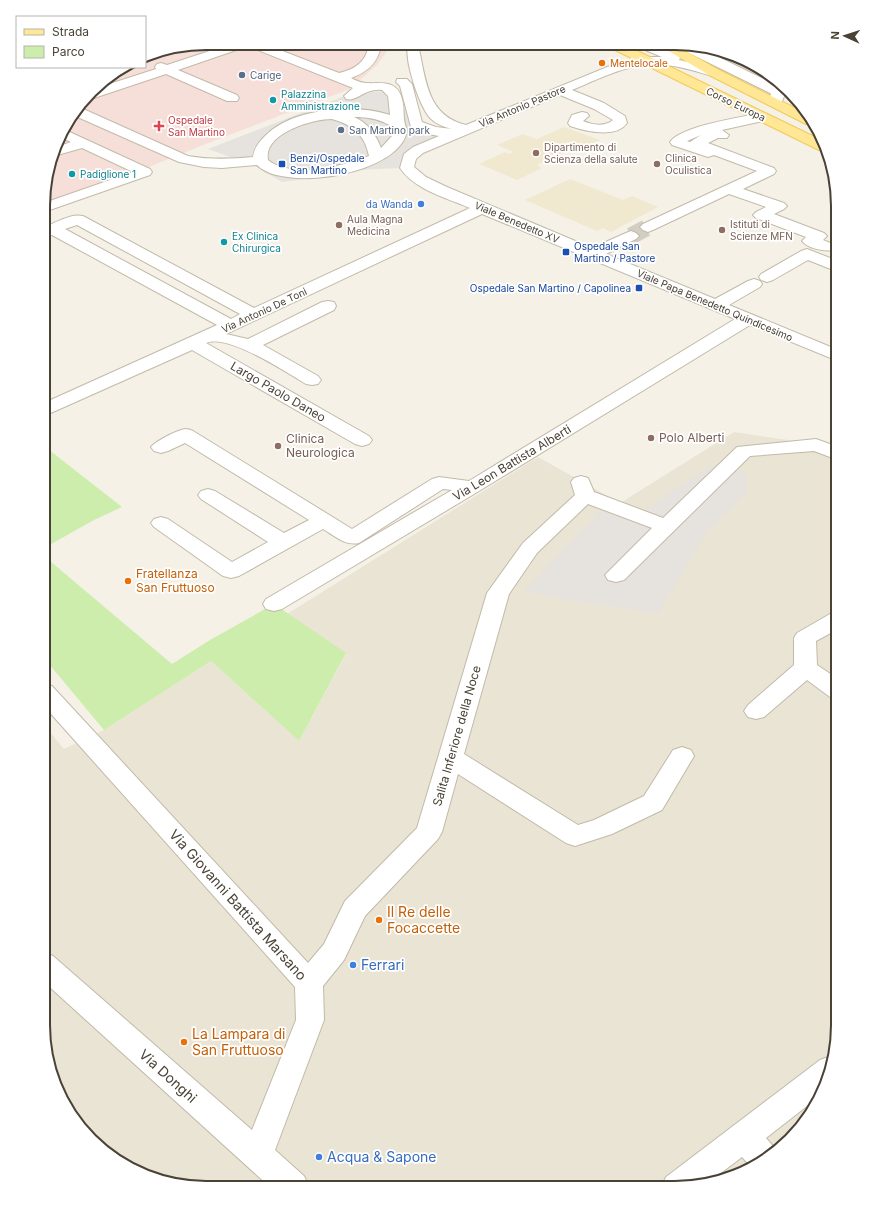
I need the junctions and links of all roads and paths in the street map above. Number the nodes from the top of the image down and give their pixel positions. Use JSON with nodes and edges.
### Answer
{"nodes":[{"id":1,"x":224,"y":50,"type":"edge"},
{"id":2,"x":269,"y":50,"type":"edge"},
{"id":3,"x":374,"y":50,"type":"edge"},
{"id":4,"x":413,"y":50,"type":"edge"},
{"id":5,"x":626,"y":50,"type":"edge"},
{"id":6,"x":655,"y":50,"type":"edge"},
{"id":7,"x":674,"y":50,"type":"edge"},
{"id":8,"x":696,"y":51,"type":"edge"},
{"id":9,"x":649,"y":61,"type":"junction"},
{"id":10,"x":152,"y":63,"type":"dead end"},
{"id":11,"x":166,"y":69,"type":"junction"},
{"id":12,"x":713,"y":72,"type":"junction"},
{"id":13,"x":342,"y":78,"type":"junction"},
{"id":14,"x":400,"y":82,"type":"dead end"},
{"id":15,"x":365,"y":87,"type":"junction"},
{"id":16,"x":560,"y":90,"type":"junction"},
{"id":17,"x":101,"y":91,"type":"edge"},
{"id":18,"x":232,"y":98,"type":"dead end"},
{"id":19,"x":775,"y":103,"type":"junction"},
{"id":20,"x":80,"y":113,"type":"edge"},
{"id":21,"x":333,"y":114,"type":"junction"},
{"id":22,"x":582,"y":116,"type":"dead end"},
{"id":23,"x":762,"y":117,"type":"junction"},
{"id":24,"x":804,"y":117,"type":"edge"},
{"id":25,"x":399,"y":127,"type":"junction"},
{"id":26,"x":461,"y":131,"type":"junction"},
{"id":27,"x":441,"y":132,"type":"junction"},
{"id":28,"x":67,"y":135,"type":"edge"},
{"id":29,"x":722,"y":135,"type":"dead end"},
{"id":30,"x":83,"y":143,"type":"junction"},
{"id":31,"x":818,"y":144,"type":"edge"},
{"id":32,"x":60,"y":151,"type":"edge"},
{"id":33,"x":269,"y":153,"type":"junction"},
{"id":34,"x":715,"y":155,"type":"dead end"},
{"id":35,"x":376,"y":158,"type":"junction"},
{"id":36,"x":204,"y":163,"type":"junction"},
{"id":37,"x":353,"y":166,"type":"junction"},
{"id":38,"x":397,"y":167,"type":"junction"},
{"id":39,"x":189,"y":170,"type":"dead end"},
{"id":40,"x":728,"y":188,"type":"junction"},
{"id":41,"x":50,"y":206,"type":"edge"},
{"id":42,"x":482,"y":208,"type":"junction"},
{"id":43,"x":492,"y":221,"type":"dead end"},
{"id":44,"x":648,"y":227,"type":"tunnel mouth"},
{"id":45,"x":50,"y":230,"type":"edge"},
{"id":46,"x":50,"y":231,"type":"edge"},
{"id":47,"x":770,"y":231,"type":"dead end"},
{"id":48,"x":631,"y":236,"type":"tunnel mouth"},
{"id":49,"x":567,"y":243,"type":"junction"},
{"id":50,"x":821,"y":246,"type":"junction"},
{"id":51,"x":593,"y":254,"type":"junction"},
{"id":52,"x":831,"y":258,"type":"edge"},
{"id":53,"x":716,"y":305,"type":"junction"},
{"id":54,"x":328,"y":306,"type":"dead end"},
{"id":55,"x":254,"y":315,"type":"junction"},
{"id":56,"x":748,"y":319,"type":"junction"},
{"id":57,"x":231,"y":326,"type":"junction"},
{"id":58,"x":210,"y":335,"type":"junction"},
{"id":59,"x":193,"y":343,"type":"junction"},
{"id":60,"x":250,"y":345,"type":"junction"},
{"id":61,"x":831,"y":353,"type":"edge"},
{"id":62,"x":312,"y":380,"type":"dead end"},
{"id":63,"x":50,"y":407,"type":"edge"},
{"id":64,"x":362,"y":440,"type":"dead end"},
{"id":65,"x":161,"y":447,"type":"dead end"},
{"id":66,"x":831,"y":451,"type":"edge"},
{"id":67,"x":472,"y":487,"type":"junction"},
{"id":68,"x":208,"y":495,"type":"dead end"},
{"id":69,"x":324,"y":520,"type":"junction"},
{"id":70,"x":161,"y":523,"type":"dead end"},
{"id":71,"x":666,"y":526,"type":"junction"},
{"id":72,"x":283,"y":542,"type":"junction"},
{"id":73,"x":616,"y":575,"type":"dead end"},
{"id":74,"x":274,"y":604,"type":"dead end"},
{"id":75,"x":831,"y":623,"type":"edge"},
{"id":76,"x":806,"y":668,"type":"junction"},
{"id":77,"x":831,"y":686,"type":"edge"},
{"id":78,"x":50,"y":699,"type":"edge"},
{"id":79,"x":756,"y":710,"type":"dead end"},
{"id":80,"x":682,"y":756,"type":"dead end"},
{"id":81,"x":451,"y":758,"type":"junction"},
{"id":82,"x":50,"y":970,"type":"edge"},
{"id":83,"x":308,"y":983,"type":"junction"},
{"id":84,"x":823,"y":1075,"type":"edge"},
{"id":85,"x":744,"y":1136,"type":"junction"},
{"id":86,"x":257,"y":1156,"type":"junction"},
{"id":87,"x":761,"y":1156,"type":"edge"},
{"id":88,"x":286,"y":1181,"type":"edge"},
{"id":89,"x":686,"y":1181,"type":"edge"}],
"edges":[{"from":1,"to":11,"type":"street"},
{"from":2,"to":13,"type":"street"},
{"from":3,"to":13,"type":"street"},
{"from":4,"to":26,"type":"street"},
{"from":5,"to":9,"type":"main road","name":"Corso Europa"},
{"from":6,"to":12,"type":"street"},
{"from":7,"to":12,"type":"main road","name":"Corso Europa"},
{"from":8,"to":19,"type":"street","name":"Corso Europa"},
{"from":9,"to":12,"type":"street","name":"Corso Europa"},
{"from":9,"to":16,"type":"street","name":"Via Antonio Pastore"},
{"from":9,"to":23,"type":"main road","name":"Corso Europa"},
{"from":10,"to":11,"type":"street"},
{"from":11,"to":17,"type":"street"},
{"from":11,"to":18,"type":"street"},
{"from":12,"to":19,"type":"main road","name":"Corso Europa"},
{"from":13,"to":15,"type":"street"},
{"from":14,"to":27,"type":"street"},
{"from":15,"to":21,"type":"street"},
{"from":15,"to":25,"type":"street"},
{"from":16,"to":22,"type":"street"},
{"from":16,"to":26,"type":"street","name":"Via Antonio Pastore"},
{"from":19,"to":24,"type":"main road","name":"Corso Europa"},
{"from":20,"to":36,"type":"street"},
{"from":21,"to":25,"type":"street"},
{"from":21,"to":33,"type":"street"},
{"from":21,"to":35,"type":"street"},
{"from":23,"to":31,"type":"main road","name":"Corso Europa"},
{"from":23,"to":34,"type":"street"},
{"from":25,"to":27,"type":"street"},
{"from":25,"to":35,"type":"street"},
{"from":26,"to":27,"type":"street"},
{"from":26,"to":38,"type":"street","name":"Via Antonio Pastore"},
{"from":28,"to":30,"type":"street"},
{"from":29,"to":40,"type":"street"},
{"from":30,"to":32,"type":"street"},
{"from":30,"to":41,"type":"street"},
{"from":33,"to":36,"type":"street"},
{"from":33,"to":37,"type":"street"},
{"from":35,"to":37,"type":"street"},
{"from":36,"to":39,"type":"street"},
{"from":37,"to":38,"type":"street"},
{"from":38,"to":42,"type":"street","name":"Viale Benedetto XV"},
{"from":40,"to":44,"type":"street"},
{"from":40,"to":50,"type":"street"},
{"from":42,"to":49,"type":"street","name":"Viale Benedetto XV"},
{"from":42,"to":55,"type":"street","name":"Via Antonio De Toni"},
{"from":43,"to":49,"type":"street"},
{"from":45,"to":55,"type":"street"},
{"from":46,"to":57,"type":"street"},
{"from":47,"to":50,"type":"street"},
{"from":48,"to":51,"type":"street"},
{"from":49,"to":51,"type":"street","name":"Viale Benedetto XV"},
{"from":50,"to":52,"type":"street"},
{"from":50,"to":53,"type":"street"},
{"from":51,"to":53,"type":"street","name":"Viale Papa Benedetto Quindicesimo"},
{"from":53,"to":56,"type":"street","name":"Viale Papa Benedetto Quindicesimo"},
{"from":54,"to":60,"type":"street"},
{"from":55,"to":57,"type":"street","name":"Via Antonio De Toni"},
{"from":56,"to":61,"type":"street","name":"Viale Papa Benedetto Quindicesimo"},
{"from":56,"to":67,"type":"street","name":"Via Leon Battista Alberti"},
{"from":57,"to":58,"type":"street","name":"Via Antonio De Toni"},
{"from":58,"to":59,"type":"street","name":"Via Antonio De Toni"},
{"from":58,"to":60,"type":"street"},
{"from":59,"to":63,"type":"street","name":"Via Antonio De Toni"},
{"from":59,"to":64,"type":"street","name":"Largo Paolo Daneo"},
{"from":60,"to":62,"type":"street"},
{"from":65,"to":69,"type":"street"},
{"from":66,"to":71,"type":"street"},
{"from":67,"to":69,"type":"street"},
{"from":67,"to":74,"type":"street","name":"Via Leon Battista Alberti"},
{"from":68,"to":72,"type":"street"},
{"from":69,"to":72,"type":"street"},
{"from":70,"to":72,"type":"street"},
{"from":71,"to":73,"type":"street"},
{"from":71,"to":81,"type":"street","name":"Salita Inferiore della Noce"},
{"from":75,"to":76,"type":"street"},
{"from":76,"to":77,"type":"street"},
{"from":76,"to":79,"type":"street"},
{"from":78,"to":83,"type":"street","name":"Via Giovanni Battista Marsano"},
{"from":80,"to":81,"type":"street"},
{"from":81,"to":83,"type":"street","name":"Salita Inferiore della Noce"},
{"from":82,"to":86,"type":"street","name":"Via Donghi"},
{"from":83,"to":86,"type":"street","name":"Via Giovanni Battista Marsano"},
{"from":84,"to":85,"type":"street"},
{"from":85,"to":87,"type":"street"},
{"from":85,"to":89,"type":"street"},
{"from":86,"to":88,"type":"street","name":"Via Donghi"}]}
